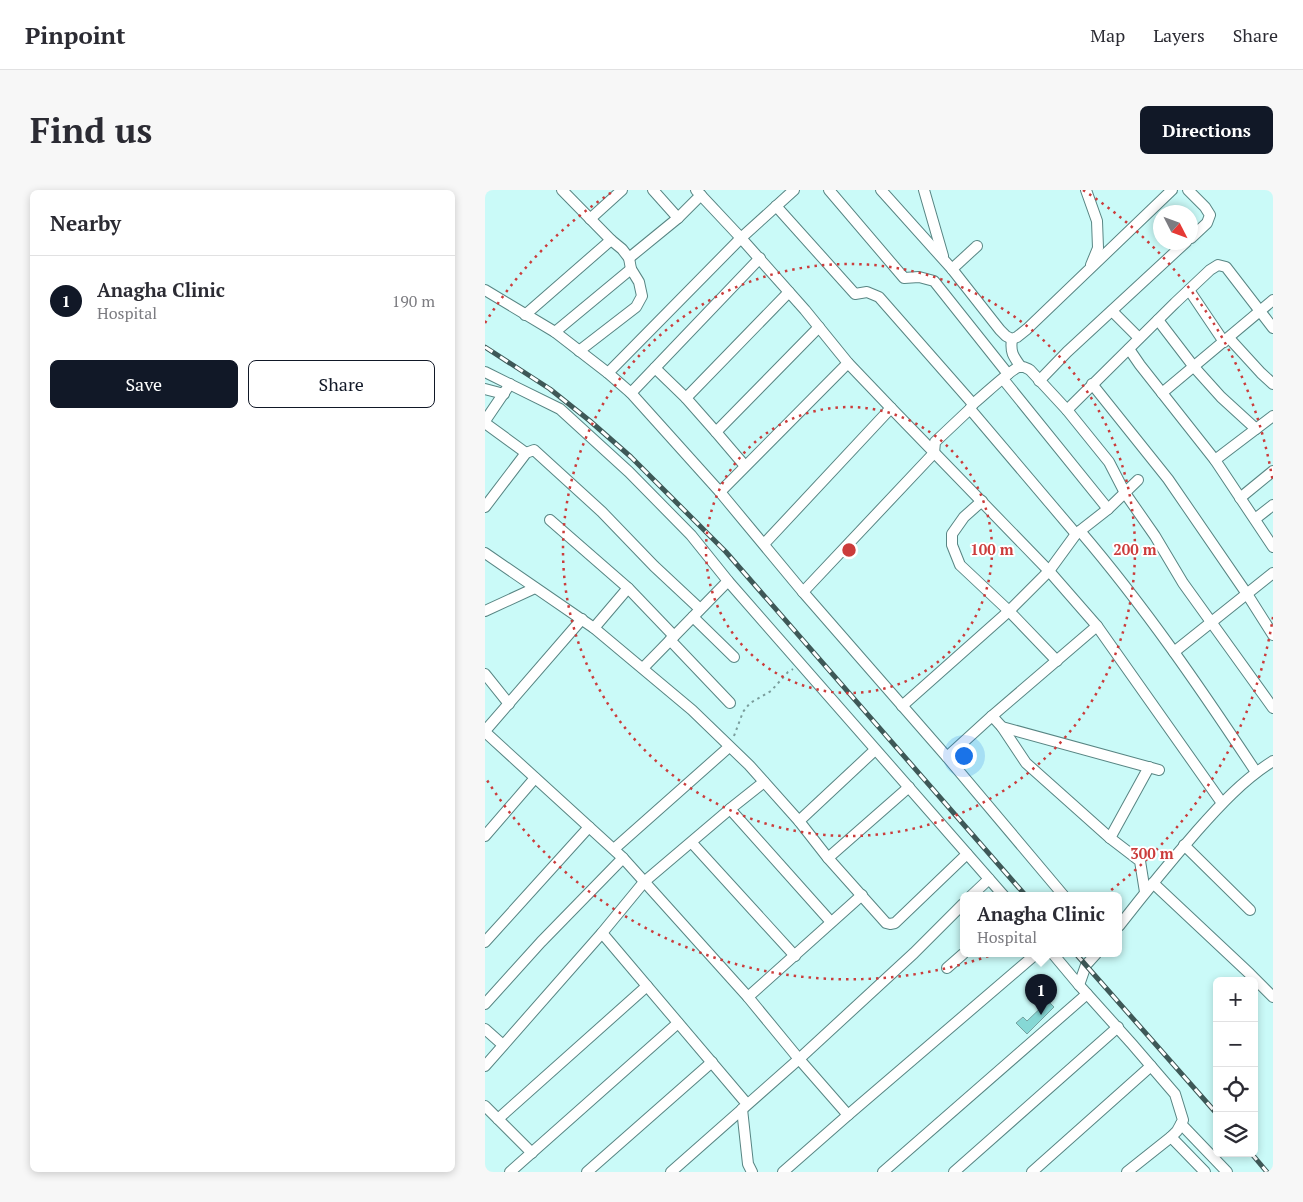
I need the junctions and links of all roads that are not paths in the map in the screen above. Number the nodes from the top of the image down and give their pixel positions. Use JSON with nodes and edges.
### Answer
{"nodes":[{"id":1,"x":562,"y":190,"type":"edge"},
{"id":2,"x":622,"y":190,"type":"edge"},
{"id":3,"x":653,"y":190,"type":"edge"},
{"id":4,"x":794,"y":190,"type":"edge"},
{"id":5,"x":829,"y":190,"type":"edge"},
{"id":6,"x":881,"y":190,"type":"edge"},
{"id":7,"x":924,"y":190,"type":"edge"},
{"id":8,"x":1086,"y":190,"type":"edge"},
{"id":9,"x":1172,"y":190,"type":"edge"},
{"id":10,"x":1188,"y":190,"type":"edge"},
{"id":11,"x":699,"y":193,"type":"edge"},
{"id":12,"x":776,"y":206,"type":"junction"},
{"id":13,"x":678,"y":218,"type":"junction"},
{"id":14,"x":590,"y":219,"type":"junction"},
{"id":15,"x":1198,"y":231,"type":"edge"},
{"id":16,"x":741,"y":238,"type":"junction"},
{"id":17,"x":611,"y":240,"type":"junction"},
{"id":18,"x":977,"y":246,"type":"dead end"},
{"id":19,"x":1177,"y":250,"type":"edge"},
{"id":20,"x":760,"y":258,"type":"junction"},
{"id":21,"x":944,"y":260,"type":"junction"},
{"id":22,"x":630,"y":264,"type":"junction"},
{"id":23,"x":952,"y":269,"type":"junction"},
{"id":24,"x":1089,"y":269,"type":"junction"},
{"id":25,"x":485,"y":290,"type":"edge"},
{"id":26,"x":1189,"y":290,"type":"junction"},
{"id":27,"x":789,"y":292,"type":"junction"},
{"id":28,"x":1273,"y":300,"type":"edge"},
{"id":29,"x":1112,"y":311,"type":"junction"},
{"id":30,"x":1261,"y":311,"type":"junction"},
{"id":31,"x":525,"y":315,"type":"junction"},
{"id":32,"x":1158,"y":320,"type":"junction"},
{"id":33,"x":819,"y":327,"type":"junction"},
{"id":34,"x":1273,"y":328,"type":"edge"},
{"id":35,"x":555,"y":332,"type":"junction"},
{"id":36,"x":1012,"y":338,"type":"junction"},
{"id":37,"x":1139,"y":338,"type":"junction"},
{"id":38,"x":1226,"y":340,"type":"junction"},
{"id":39,"x":1129,"y":349,"type":"junction"},
{"id":40,"x":579,"y":351,"type":"junction"},
{"id":41,"x":848,"y":363,"type":"junction"},
{"id":42,"x":1021,"y":367,"type":"junction"},
{"id":43,"x":1194,"y":367,"type":"junction"},
{"id":44,"x":655,"y":368,"type":"junction"},
{"id":45,"x":485,"y":372,"type":"edge"},
{"id":46,"x":608,"y":373,"type":"junction"},
{"id":47,"x":1005,"y":377,"type":"junction"},
{"id":48,"x":1039,"y":381,"type":"junction"},
{"id":49,"x":510,"y":384,"type":"junction"},
{"id":50,"x":1092,"y":384,"type":"junction"},
{"id":51,"x":1273,"y":384,"type":"edge"},
{"id":52,"x":485,"y":390,"type":"edge"},
{"id":53,"x":631,"y":393,"type":"junction"},
{"id":54,"x":1162,"y":393,"type":"junction"},
{"id":55,"x":504,"y":394,"type":"junction"},
{"id":56,"x":686,"y":398,"type":"junction"},
{"id":57,"x":971,"y":407,"type":"junction"},
{"id":58,"x":891,"y":408,"type":"junction"},
{"id":59,"x":1067,"y":410,"type":"junction"},
{"id":60,"x":1273,"y":416,"type":"edge"},
{"id":61,"x":485,"y":422,"type":"edge"},
{"id":62,"x":1256,"y":429,"type":"junction"},
{"id":63,"x":716,"y":432,"type":"junction"},
{"id":64,"x":526,"y":453,"type":"junction"},
{"id":65,"x":934,"y":453,"type":"junction"},
{"id":66,"x":1215,"y":460,"type":"junction"},
{"id":67,"x":745,"y":466,"type":"junction"},
{"id":68,"x":1273,"y":471,"type":"edge"},
{"id":69,"x":1138,"y":480,"type":"dead end"},
{"id":70,"x":720,"y":492,"type":"junction"},
{"id":71,"x":1125,"y":493,"type":"junction"},
{"id":72,"x":1240,"y":498,"type":"junction"},
{"id":73,"x":982,"y":501,"type":"junction"},
{"id":74,"x":1273,"y":505,"type":"edge"},
{"id":75,"x":485,"y":507,"type":"edge"},
{"id":76,"x":1108,"y":509,"type":"junction"},
{"id":77,"x":1255,"y":519,"type":"junction"},
{"id":78,"x":550,"y":520,"type":"dead end"},
{"id":79,"x":1078,"y":532,"type":"junction"},
{"id":80,"x":764,"y":544,"type":"junction"},
{"id":81,"x":1273,"y":547,"type":"edge"},
{"id":82,"x":485,"y":553,"type":"edge"},
{"id":83,"x":1049,"y":571,"type":"junction"},
{"id":84,"x":1273,"y":573,"type":"edge"},
{"id":85,"x":728,"y":581,"type":"junction"},
{"id":86,"x":535,"y":588,"type":"junction"},
{"id":87,"x":629,"y":588,"type":"junction"},
{"id":88,"x":803,"y":592,"type":"junction"},
{"id":89,"x":1247,"y":594,"type":"junction"},
{"id":90,"x":1009,"y":611,"type":"junction"},
{"id":91,"x":485,"y":612,"type":"edge"},
{"id":92,"x":697,"y":613,"type":"junction"},
{"id":93,"x":582,"y":619,"type":"junction"},
{"id":94,"x":1211,"y":623,"type":"junction"},
{"id":95,"x":1097,"y":626,"type":"junction"},
{"id":96,"x":594,"y":628,"type":"junction"},
{"id":97,"x":1273,"y":635,"type":"edge"},
{"id":98,"x":672,"y":638,"type":"junction"},
{"id":99,"x":1174,"y":652,"type":"junction"},
{"id":100,"x":735,"y":657,"type":"dead end"},
{"id":101,"x":1057,"y":661,"type":"junction"},
{"id":102,"x":643,"y":668,"type":"junction"},
{"id":103,"x":485,"y":674,"type":"edge"},
{"id":104,"x":509,"y":704,"type":"junction"},
{"id":105,"x":730,"y":704,"type":"dead end"},
{"id":106,"x":902,"y":706,"type":"junction"},
{"id":107,"x":1273,"y":708,"type":"edge"},
{"id":108,"x":992,"y":716,"type":"junction"},
{"id":109,"x":1002,"y":727,"type":"junction"},
{"id":110,"x":485,"y":731,"type":"edge"},
{"id":111,"x":729,"y":746,"type":"junction"},
{"id":112,"x":875,"y":750,"type":"junction"},
{"id":113,"x":947,"y":757,"type":"junction"},
{"id":114,"x":1273,"y":761,"type":"edge"},
{"id":115,"x":1256,"y":772,"type":"junction"},
{"id":116,"x":535,"y":778,"type":"junction"},
{"id":117,"x":764,"y":782,"type":"junction"},
{"id":118,"x":909,"y":787,"type":"junction"},
{"id":119,"x":1222,"y":802,"type":"junction"},
{"id":120,"x":730,"y":809,"type":"junction"},
{"id":121,"x":799,"y":821,"type":"junction"},
{"id":122,"x":589,"y":827,"type":"junction"},
{"id":123,"x":485,"y":836,"type":"edge"},
{"id":124,"x":1110,"y":838,"type":"junction"},
{"id":125,"x":692,"y":843,"type":"junction"},
{"id":126,"x":1185,"y":845,"type":"junction"},
{"id":127,"x":614,"y":849,"type":"junction"},
{"id":128,"x":967,"y":854,"type":"junction"},
{"id":129,"x":623,"y":858,"type":"junction"},
{"id":130,"x":829,"y":858,"type":"junction"},
{"id":131,"x":989,"y":879,"type":"junction"},
{"id":132,"x":644,"y":882,"type":"junction"},
{"id":133,"x":1153,"y":882,"type":"junction"},
{"id":134,"x":975,"y":892,"type":"edge"},
{"id":135,"x":1000,"y":892,"type":"edge"},
{"id":136,"x":1061,"y":892,"type":"edge"},
{"id":137,"x":1145,"y":892,"type":"junction"},
{"id":138,"x":862,"y":896,"type":"junction"},
{"id":139,"x":960,"y":907,"type":"edge"},
{"id":140,"x":1250,"y":910,"type":"dead end"},
{"id":141,"x":831,"y":922,"type":"junction"},
{"id":142,"x":1122,"y":922,"type":"edge"},
{"id":143,"x":602,"y":933,"type":"junction"},
{"id":144,"x":485,"y":942,"type":"edge"},
{"id":145,"x":795,"y":956,"type":"junction"},
{"id":146,"x":960,"y":957,"type":"edge"},
{"id":147,"x":1033,"y":957,"type":"edge"},
{"id":148,"x":1056,"y":957,"type":"edge"},
{"id":149,"x":1094,"y":957,"type":"edge"},
{"id":150,"x":947,"y":968,"type":"dead end"},
{"id":151,"x":1079,"y":985,"type":"junction"},
{"id":152,"x":647,"y":986,"type":"junction"},
{"id":153,"x":1087,"y":994,"type":"junction"},
{"id":154,"x":748,"y":997,"type":"junction"},
{"id":155,"x":1273,"y":997,"type":"edge"},
{"id":156,"x":485,"y":1004,"type":"edge"},
{"id":157,"x":678,"y":1022,"type":"junction"},
{"id":158,"x":1118,"y":1028,"type":"junction"},
{"id":159,"x":485,"y":1029,"type":"edge"},
{"id":160,"x":503,"y":1045,"type":"junction"},
{"id":161,"x":799,"y":1059,"type":"junction"},
{"id":162,"x":711,"y":1062,"type":"junction"},
{"id":163,"x":485,"y":1066,"type":"edge"},
{"id":164,"x":1151,"y":1066,"type":"junction"},
{"id":165,"x":485,"y":1106,"type":"edge"},
{"id":166,"x":744,"y":1106,"type":"junction"},
{"id":167,"x":848,"y":1115,"type":"junction"},
{"id":168,"x":498,"y":1119,"type":"junction"},
{"id":169,"x":1181,"y":1124,"type":"junction"},
{"id":170,"x":1171,"y":1137,"type":"junction"},
{"id":171,"x":532,"y":1153,"type":"junction"},
{"id":172,"x":1131,"y":1171,"type":"edge"},
{"id":173,"x":510,"y":1172,"type":"edge"},
{"id":174,"x":587,"y":1172,"type":"edge"},
{"id":175,"x":671,"y":1172,"type":"edge"},
{"id":176,"x":752,"y":1172,"type":"edge"},
{"id":177,"x":783,"y":1172,"type":"edge"},
{"id":178,"x":883,"y":1172,"type":"edge"},
{"id":179,"x":954,"y":1172,"type":"edge"},
{"id":180,"x":1032,"y":1172,"type":"edge"},
{"id":181,"x":1205,"y":1172,"type":"edge"},
{"id":182,"x":1227,"y":1172,"type":"edge"}],
"edges":[{"from":1,"to":14,"type":"street"},
{"from":2,"to":14,"type":"street"},
{"from":3,"to":13,"type":"street"},
{"from":4,"to":12,"type":"street"},
{"from":5,"to":47,"type":"street"},
{"from":6,"to":21,"type":"street"},
{"from":7,"to":21,"type":"street"},
{"from":8,"to":24,"type":"street"},
{"from":9,"to":24,"type":"street"},
{"from":10,"to":15,"type":"street"},
{"from":11,"to":13,"type":"street"},
{"from":11,"to":16,"type":"street"},
{"from":12,"to":16,"type":"street"},
{"from":12,"to":57,"type":"street"},
{"from":13,"to":22,"type":"street"},
{"from":14,"to":17,"type":"street"},
{"from":16,"to":20,"type":"street"},
{"from":16,"to":46,"type":"street"},
{"from":17,"to":22,"type":"street"},
{"from":17,"to":31,"type":"street"},
{"from":18,"to":23,"type":"street"},
{"from":19,"to":29,"type":"street"},
{"from":20,"to":27,"type":"street"},
{"from":20,"to":44,"type":"street"},
{"from":21,"to":23,"type":"street"},
{"from":22,"to":35,"type":"street"},
{"from":22,"to":40,"type":"street"},
{"from":23,"to":36,"type":"street"},
{"from":24,"to":36,"type":"street"},
{"from":25,"to":31,"type":"street"},
{"from":26,"to":30,"type":"street"},
{"from":26,"to":32,"type":"street"},
{"from":26,"to":38,"type":"street"},
{"from":27,"to":33,"type":"street"},
{"from":27,"to":56,"type":"street"},
{"from":28,"to":30,"type":"street"},
{"from":29,"to":37,"type":"street"},
{"from":29,"to":48,"type":"street"},
{"from":30,"to":34,"type":"street"},
{"from":30,"to":38,"type":"street"},
{"from":31,"to":35,"type":"street"},
{"from":32,"to":37,"type":"street"},
{"from":32,"to":43,"type":"street"},
{"from":33,"to":41,"type":"street"},
{"from":33,"to":63,"type":"street"},
{"from":35,"to":40,"type":"street"},
{"from":36,"to":42,"type":"street"},
{"from":37,"to":39,"type":"street"},
{"from":38,"to":43,"type":"street"},
{"from":38,"to":51,"type":"street"},
{"from":39,"to":50,"type":"street"},
{"from":39,"to":54,"type":"street"},
{"from":40,"to":46,"type":"street"},
{"from":41,"to":58,"type":"street"},
{"from":41,"to":67,"type":"street"},
{"from":42,"to":47,"type":"street"},
{"from":42,"to":48,"type":"street"},
{"from":43,"to":54,"type":"street"},
{"from":43,"to":62,"type":"street"},
{"from":44,"to":53,"type":"street"},
{"from":44,"to":56,"type":"street"},
{"from":45,"to":49,"type":"street"},
{"from":46,"to":53,"type":"street"},
{"from":47,"to":57,"type":"street"},
{"from":47,"to":76,"type":"street"},
{"from":48,"to":59,"type":"street"},
{"from":49,"to":55,"type":"street"},
{"from":49,"to":85,"type":"street"},
{"from":50,"to":59,"type":"street"},
{"from":50,"to":89,"type":"street"},
{"from":52,"to":55,"type":"street"},
{"from":53,"to":70,"type":"street"},
{"from":54,"to":66,"type":"street"},
{"from":55,"to":61,"type":"street"},
{"from":56,"to":63,"type":"street"},
{"from":57,"to":65,"type":"street"},
{"from":57,"to":79,"type":"street"},
{"from":58,"to":65,"type":"street"},
{"from":58,"to":80,"type":"street"},
{"from":59,"to":71,"type":"street"},
{"from":60,"to":62,"type":"street"},
{"from":61,"to":64,"type":"street"},
{"from":62,"to":66,"type":"street"},
{"from":63,"to":67,"type":"street"},
{"from":64,"to":75,"type":"street"},
{"from":64,"to":92,"type":"street"},
{"from":65,"to":73,"type":"street"},
{"from":65,"to":88,"type":"street"},
{"from":66,"to":72,"type":"street"},
{"from":67,"to":70,"type":"street"},
{"from":68,"to":72,"type":"street"},
{"from":69,"to":71,"type":"street"},
{"from":70,"to":80,"type":"street"},
{"from":71,"to":76,"type":"street"},
{"from":71,"to":94,"type":"street"},
{"from":72,"to":77,"type":"street"},
{"from":73,"to":83,"type":"street"},
{"from":73,"to":90,"type":"street"},
{"from":74,"to":77,"type":"street"},
{"from":76,"to":79,"type":"street"},
{"from":77,"to":81,"type":"street"},
{"from":78,"to":87,"type":"street"},
{"from":79,"to":83,"type":"street"},
{"from":79,"to":99,"type":"street"},
{"from":80,"to":88,"type":"street"},
{"from":82,"to":86,"type":"street"},
{"from":83,"to":90,"type":"street"},
{"from":83,"to":95,"type":"street"},
{"from":84,"to":89,"type":"street"},
{"from":85,"to":92,"type":"street"},
{"from":85,"to":112,"type":"street"},
{"from":86,"to":91,"type":"street"},
{"from":86,"to":93,"type":"street"},
{"from":87,"to":96,"type":"street"},
{"from":87,"to":98,"type":"street"},
{"from":88,"to":106,"type":"street"},
{"from":89,"to":94,"type":"street"},
{"from":89,"to":97,"type":"street"},
{"from":90,"to":101,"type":"street"},
{"from":90,"to":106,"type":"street"},
{"from":92,"to":98,"type":"street"},
{"from":92,"to":100,"type":"street"},
{"from":93,"to":96,"type":"street"},
{"from":93,"to":104,"type":"street"},
{"from":94,"to":99,"type":"street"},
{"from":94,"to":107,"type":"street"},
{"from":95,"to":101,"type":"street"},
{"from":95,"to":119,"type":"street"},
{"from":96,"to":102,"type":"street"},
{"from":98,"to":102,"type":"street"},
{"from":98,"to":105,"type":"street"},
{"from":99,"to":115,"type":"street"},
{"from":101,"to":108,"type":"street"},
{"from":102,"to":111,"type":"street"},
{"from":103,"to":104,"type":"street"},
{"from":104,"to":110,"type":"street"},
{"from":106,"to":113,"type":"street"},
{"from":108,"to":109,"type":"street"},
{"from":108,"to":113,"type":"street"},
{"from":109,"to":124,"type":"street"},
{"from":109,"to":124,"type":"street"},
{"from":110,"to":116,"type":"street"},
{"from":111,"to":117,"type":"street"},
{"from":111,"to":127,"type":"street"},
{"from":112,"to":118,"type":"street"},
{"from":112,"to":121,"type":"street"},
{"from":113,"to":136,"type":"street"},
{"from":114,"to":115,"type":"street"},
{"from":115,"to":119,"type":"street"},
{"from":116,"to":122,"type":"street"},
{"from":116,"to":123,"type":"street"},
{"from":117,"to":120,"type":"street"},
{"from":117,"to":121,"type":"street"},
{"from":118,"to":128,"type":"street"},
{"from":118,"to":130,"type":"street"},
{"from":119,"to":126,"type":"street"},
{"from":120,"to":125,"type":"street"},
{"from":120,"to":141,"type":"street"},
{"from":121,"to":130,"type":"street"},
{"from":122,"to":127,"type":"street"},
{"from":122,"to":144,"type":"street"},
{"from":124,"to":137,"type":"street"},
{"from":125,"to":132,"type":"street"},
{"from":125,"to":145,"type":"street"},
{"from":126,"to":133,"type":"street"},
{"from":126,"to":140,"type":"street"},
{"from":127,"to":129,"type":"street"},
{"from":128,"to":131,"type":"street"},
{"from":128,"to":138,"type":"street"},
{"from":129,"to":132,"type":"street"},
{"from":129,"to":156,"type":"street"},
{"from":130,"to":138,"type":"street"},
{"from":131,"to":134,"type":"street"},
{"from":131,"to":135,"type":"street"},
{"from":132,"to":143,"type":"street"},
{"from":132,"to":154,"type":"street"},
{"from":133,"to":137,"type":"street"},
{"from":133,"to":155,"type":"street"},
{"from":137,"to":142,"type":"street"},
{"from":138,"to":141,"type":"street"},
{"from":139,"to":161,"type":"street"},
{"from":141,"to":145,"type":"street"},
{"from":143,"to":152,"type":"street"},
{"from":143,"to":160,"type":"street"},
{"from":145,"to":154,"type":"street"},
{"from":146,"to":150,"type":"street"},
{"from":147,"to":167,"type":"street"},
{"from":148,"to":151,"type":"street"},
{"from":149,"to":151,"type":"street"},
{"from":151,"to":153,"type":"street"},
{"from":152,"to":157,"type":"street"},
{"from":152,"to":168,"type":"street"},
{"from":153,"to":158,"type":"street"},
{"from":153,"to":178,"type":"street"},
{"from":154,"to":161,"type":"street"},
{"from":157,"to":162,"type":"street"},
{"from":157,"to":171,"type":"street"},
{"from":158,"to":164,"type":"street"},
{"from":158,"to":179,"type":"street"},
{"from":159,"to":160,"type":"street"},
{"from":160,"to":163,"type":"street"},
{"from":161,"to":166,"type":"street"},
{"from":161,"to":167,"type":"street"},
{"from":162,"to":166,"type":"street"},
{"from":162,"to":174,"type":"street"},
{"from":164,"to":169,"type":"street"},
{"from":164,"to":180,"type":"street"},
{"from":165,"to":168,"type":"street"},
{"from":166,"to":175,"type":"street"},
{"from":166,"to":176,"type":"street"},
{"from":167,"to":177,"type":"street"},
{"from":168,"to":171,"type":"street"},
{"from":169,"to":170,"type":"street"},
{"from":169,"to":182,"type":"street"},
{"from":170,"to":172,"type":"street"},
{"from":170,"to":181,"type":"street"},
{"from":171,"to":173,"type":"street"}]}
